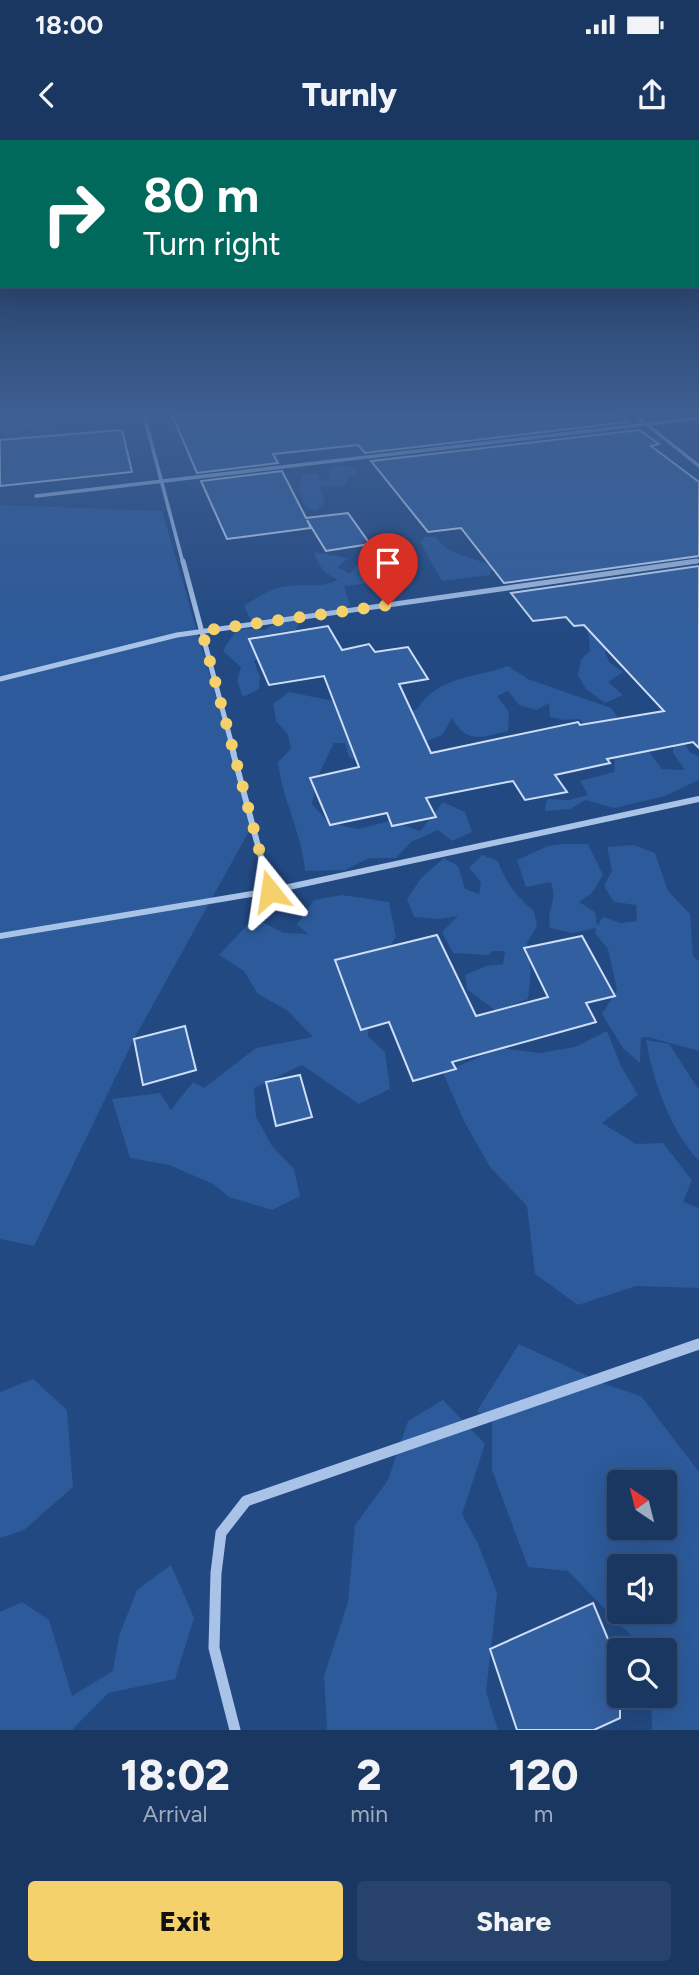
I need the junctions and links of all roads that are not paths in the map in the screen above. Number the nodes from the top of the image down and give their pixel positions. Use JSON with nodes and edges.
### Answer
{"nodes":[{"id":1,"x":89,"y":489,"type":"edge"},
{"id":2,"x":163,"y":489,"type":"edge"},
{"id":3,"x":36,"y":496,"type":"dead end"},
{"id":4,"x":699,"y":561,"type":"edge"},
{"id":5,"x":202,"y":631,"type":"junction"},
{"id":6,"x":0,"y":680,"type":"edge"},
{"id":7,"x":699,"y":799,"type":"edge"},
{"id":8,"x":270,"y":891,"type":"junction"},
{"id":9,"x":0,"y":936,"type":"edge"},
{"id":10,"x":699,"y":1344,"type":"edge"},
{"id":11,"x":235,"y":1730,"type":"edge"}],
"edges":[{"from":1,"to":3,"type":"street"},
{"from":2,"to":5,"type":"street"},
{"from":4,"to":5,"type":"street"},
{"from":5,"to":6,"type":"street"},
{"from":5,"to":8,"type":"street"},
{"from":7,"to":8,"type":"street"},
{"from":8,"to":9,"type":"street"},
{"from":10,"to":11,"type":"street"}]}
